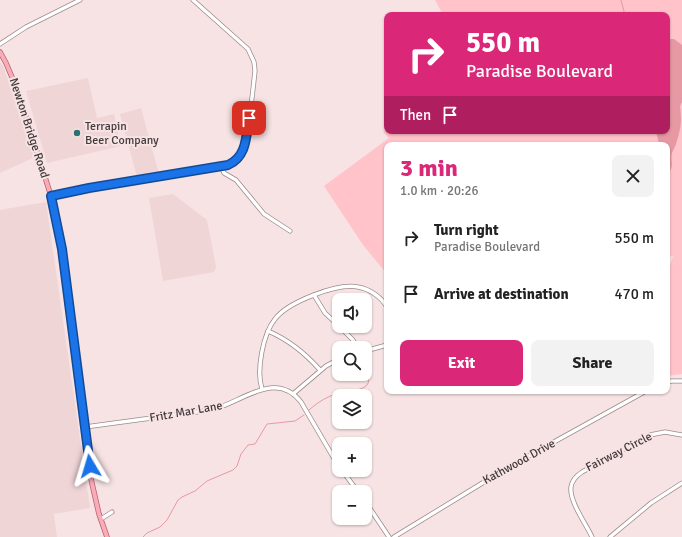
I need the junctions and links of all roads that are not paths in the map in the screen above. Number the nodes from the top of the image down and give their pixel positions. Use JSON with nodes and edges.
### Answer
{"nodes":[{"id":1,"x":80,"y":0,"type":"edge"},
{"id":2,"x":192,"y":0,"type":"edge"},
{"id":3,"x":0,"y":44,"type":"edge"},
{"id":4,"x":0,"y":52,"type":"edge"},
{"id":5,"x":221,"y":166,"type":"junction"},
{"id":6,"x":51,"y":196,"type":"junction"},
{"id":7,"x":290,"y":231,"type":"dead end"},
{"id":8,"x":314,"y":295,"type":"junction"},
{"id":9,"x":384,"y":302,"type":"edge"},
{"id":10,"x":332,"y":320,"type":"edge"},
{"id":11,"x":268,"y":331,"type":"junction"},
{"id":12,"x":347,"y":333,"type":"edge"},
{"id":13,"x":353,"y":341,"type":"edge"},
{"id":14,"x":384,"y":346,"type":"edge"},
{"id":15,"x":372,"y":349,"type":"edge"},
{"id":16,"x":332,"y":362,"type":"edge"},
{"id":17,"x":320,"y":370,"type":"junction"},
{"id":18,"x":670,"y":381,"type":"edge"},
{"id":19,"x":682,"y":381,"type":"edge"},
{"id":20,"x":262,"y":389,"type":"junction"},
{"id":21,"x":293,"y":394,"type":"junction"},
{"id":22,"x":641,"y":394,"type":"edge"},
{"id":23,"x":85,"y":426,"type":"junction"},
{"id":24,"x":682,"y":436,"type":"edge"},
{"id":25,"x":332,"y":455,"type":"edge"},
{"id":26,"x":682,"y":483,"type":"edge"},
{"id":27,"x":112,"y":512,"type":"dead end"},
{"id":28,"x":372,"y":512,"type":"edge"},
{"id":29,"x":101,"y":519,"type":"junction"},
{"id":30,"x":107,"y":537,"type":"edge"},
{"id":31,"x":389,"y":537,"type":"edge"},
{"id":32,"x":395,"y":537,"type":"edge"},
{"id":33,"x":592,"y":537,"type":"edge"},
{"id":34,"x":610,"y":537,"type":"edge"}],
"edges":[{"from":1,"to":3,"type":"street"},
{"from":2,"to":5,"type":"street"},
{"from":4,"to":6,"type":"main road","name":"Newton Bridge Road"},
{"from":5,"to":6,"type":"street"},
{"from":5,"to":7,"type":"street"},
{"from":6,"to":23,"type":"main road","name":"Newton Bridge Road"},
{"from":8,"to":9,"type":"street"},
{"from":8,"to":10,"type":"street"},
{"from":8,"to":11,"type":"street"},
{"from":11,"to":17,"type":"street"},
{"from":11,"to":20,"type":"street"},
{"from":12,"to":13,"type":"street"},
{"from":14,"to":15,"type":"street"},
{"from":16,"to":17,"type":"street"},
{"from":17,"to":21,"type":"street"},
{"from":18,"to":19,"type":"street"},
{"from":20,"to":21,"type":"street","name":"Fritz Mar Lane"},
{"from":20,"to":23,"type":"street","name":"Fritz Mar Lane"},
{"from":21,"to":25,"type":"street"},
{"from":22,"to":32,"type":"street","name":"Kathwood Drive"},
{"from":23,"to":29,"type":"main road","name":"Newton Bridge Road"},
{"from":24,"to":33,"type":"street","name":"Fairway Circle"},
{"from":26,"to":34,"type":"street"},
{"from":27,"to":29,"type":"street"},
{"from":28,"to":31,"type":"street"},
{"from":29,"to":30,"type":"main road","name":"Newton Bridge Road"}]}
